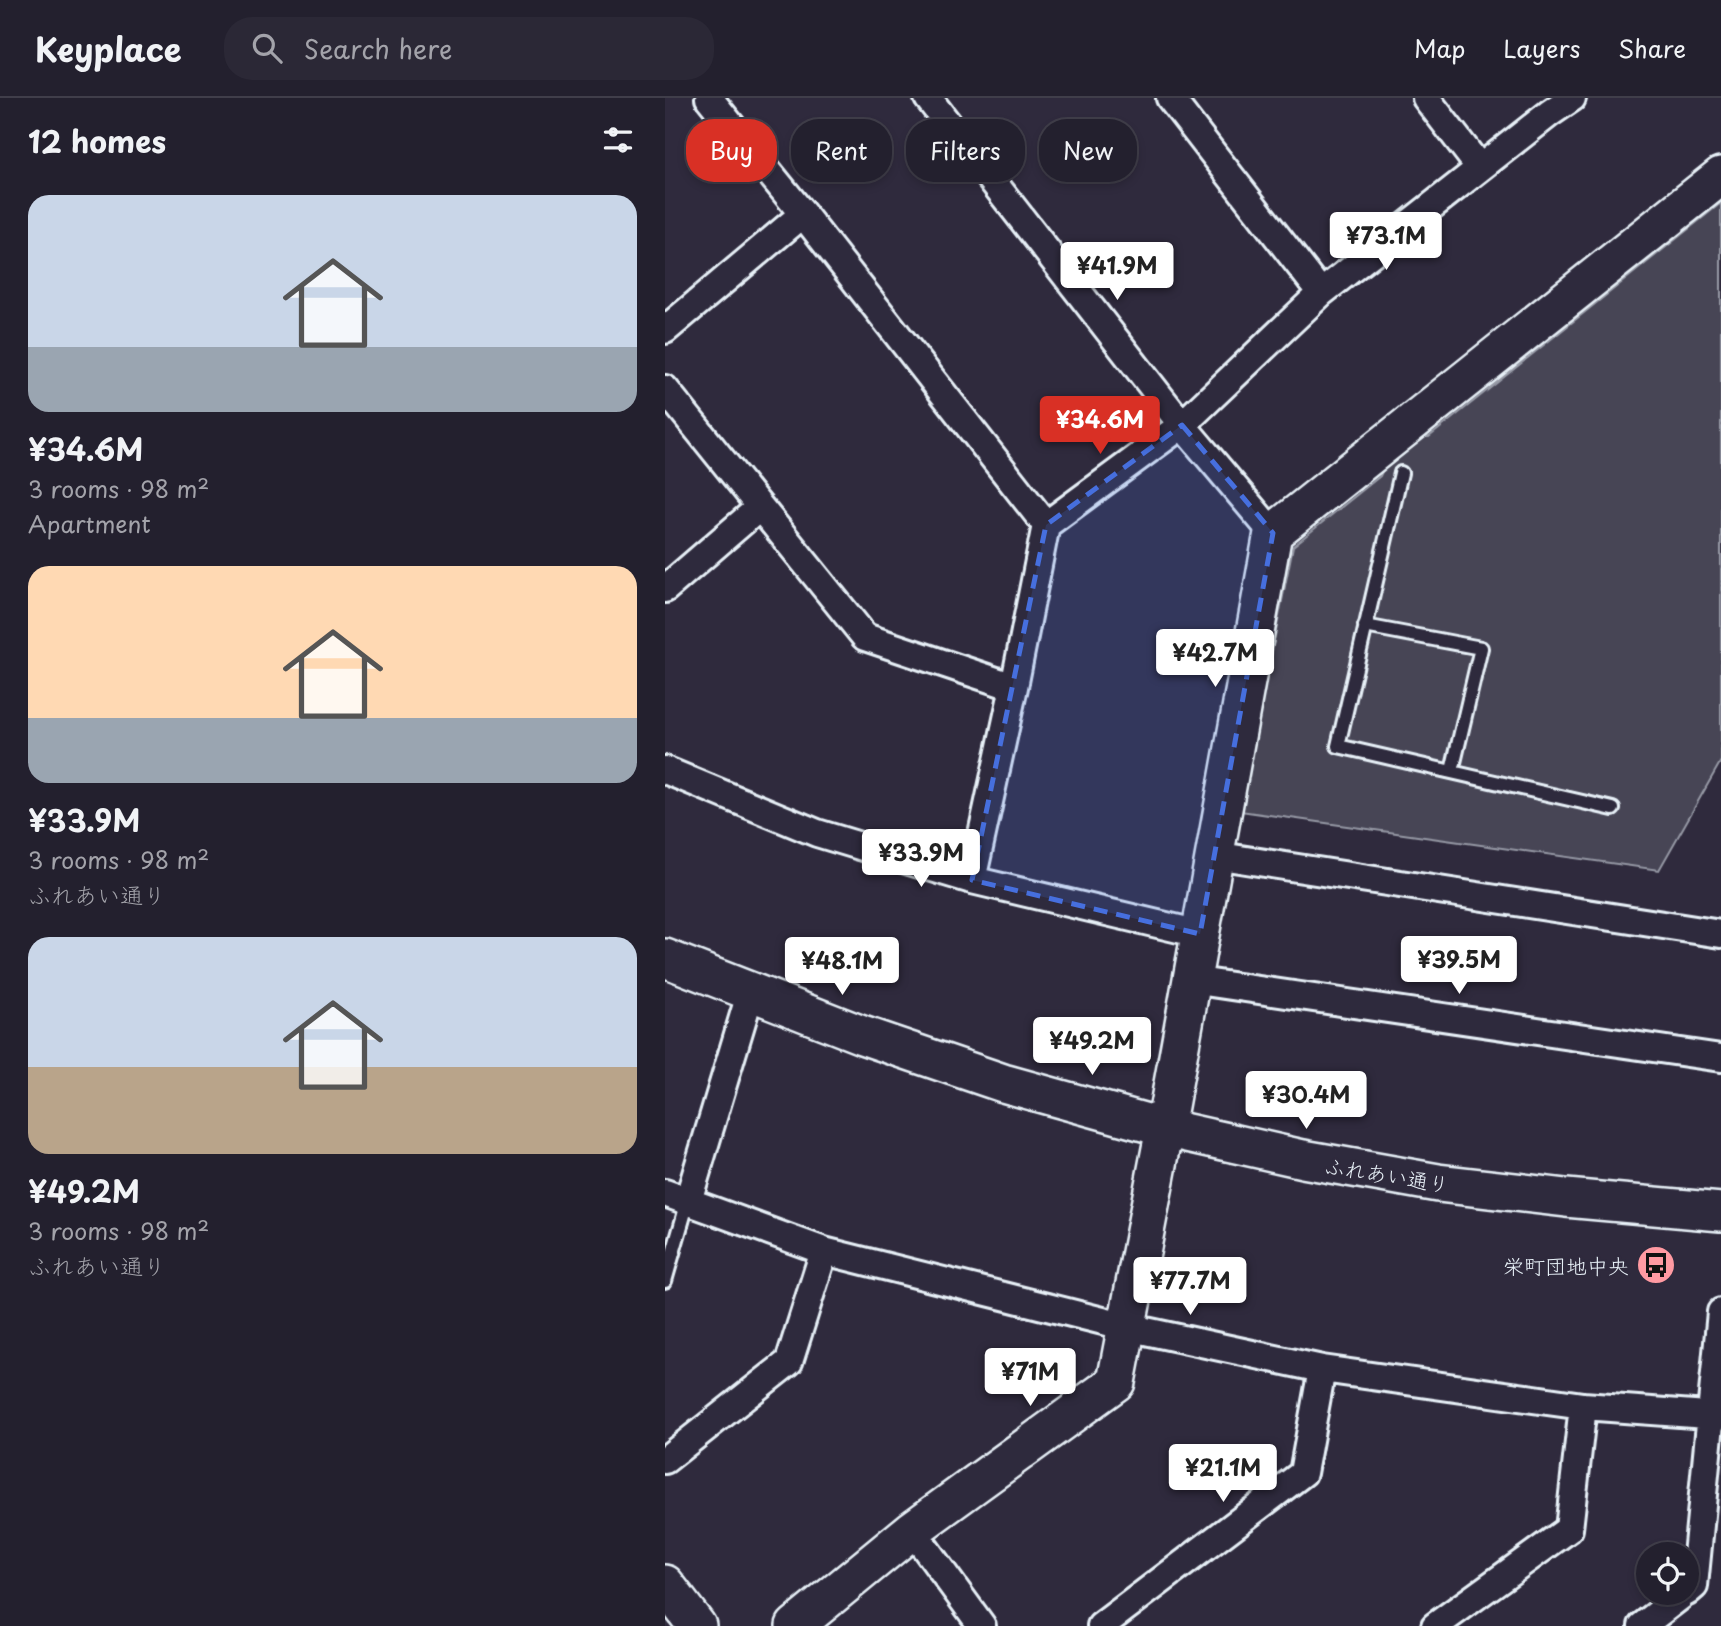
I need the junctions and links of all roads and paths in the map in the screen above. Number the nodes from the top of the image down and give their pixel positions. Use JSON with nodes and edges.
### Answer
{"nodes":[{"id":1,"x":709,"y":98,"type":"edge"},
{"id":2,"x":928,"y":98,"type":"edge"},
{"id":3,"x":1170,"y":98,"type":"edge"},
{"id":4,"x":1426,"y":98,"type":"edge"},
{"id":5,"x":1572,"y":98,"type":"edge"},
{"id":6,"x":1480,"y":168,"type":"junction"},
{"id":7,"x":1721,"y":176,"type":"edge"},
{"id":8,"x":803,"y":214,"type":"junction"},
{"id":9,"x":1321,"y":293,"type":"junction"},
{"id":10,"x":665,"y":330,"type":"edge"},
{"id":11,"x":665,"y":389,"type":"edge"},
{"id":12,"x":1182,"y":425,"type":"junction"},
{"id":13,"x":1401,"y":473,"type":"dead end"},
{"id":14,"x":760,"y":507,"type":"junction"},
{"id":15,"x":1046,"y":524,"type":"junction"},
{"id":16,"x":1273,"y":533,"type":"junction"},
{"id":17,"x":665,"y":589,"type":"edge"},
{"id":18,"x":1365,"y":626,"type":"junction"},
{"id":19,"x":1014,"y":687,"type":"junction"},
{"id":20,"x":665,"y":770,"type":"edge"},
{"id":21,"x":1452,"y":771,"type":"junction"},
{"id":22,"x":1613,"y":808,"type":"dead end"},
{"id":23,"x":1214,"y":855,"type":"junction"},
{"id":24,"x":972,"y":880,"type":"junction"},
{"id":25,"x":1200,"y":934,"type":"junction"},
{"id":26,"x":1721,"y":934,"type":"edge"},
{"id":27,"x":665,"y":958,"type":"edge"},
{"id":28,"x":1191,"y":981,"type":"junction"},
{"id":29,"x":751,"y":991,"type":"junction"},
{"id":30,"x":1721,"y":1058,"type":"edge"},
{"id":31,"x":1165,"y":1128,"type":"junction"},
{"id":32,"x":676,"y":1197,"type":"edge"},
{"id":33,"x":1721,"y":1212,"type":"edge"},
{"id":34,"x":824,"y":1251,"type":"junction"},
{"id":35,"x":665,"y":1281,"type":"edge"},
{"id":36,"x":1721,"y":1312,"type":"edge"},
{"id":37,"x":1127,"y":1327,"type":"junction"},
{"id":38,"x":1322,"y":1369,"type":"junction"},
{"id":39,"x":1583,"y":1406,"type":"junction"},
{"id":40,"x":1716,"y":1416,"type":"edge"},
{"id":41,"x":665,"y":1460,"type":"edge"},
{"id":42,"x":912,"y":1530,"type":"junction"},
{"id":43,"x":1699,"y":1547,"type":"edge"},
{"id":44,"x":665,"y":1584,"type":"edge"},
{"id":45,"x":1670,"y":1605,"type":"edge"},
{"id":46,"x":697,"y":1626,"type":"edge"},
{"id":47,"x":795,"y":1626,"type":"edge"},
{"id":48,"x":982,"y":1626,"type":"edge"},
{"id":49,"x":1101,"y":1626,"type":"edge"},
{"id":50,"x":1435,"y":1626,"type":"edge"},
{"id":51,"x":1642,"y":1626,"type":"edge"}],
"edges":[{"from":1,"to":8,"type":"street"},
{"from":2,"to":12,"type":"street"},
{"from":3,"to":9,"type":"street"},
{"from":4,"to":6,"type":"street"},
{"from":5,"to":6,"type":"street"},
{"from":6,"to":9,"type":"street"},
{"from":7,"to":16,"type":"street"},
{"from":8,"to":10,"type":"street"},
{"from":8,"to":15,"type":"street"},
{"from":9,"to":12,"type":"street"},
{"from":11,"to":14,"type":"street"},
{"from":12,"to":15,"type":"street"},
{"from":12,"to":16,"type":"street"},
{"from":13,"to":18,"type":"lane"},
{"from":14,"to":17,"type":"street"},
{"from":14,"to":19,"type":"street"},
{"from":15,"to":19,"type":"street"},
{"from":16,"to":23,"type":"street"},
{"from":18,"to":21,"type":"lane"},
{"from":18,"to":21,"type":"lane"},
{"from":19,"to":24,"type":"street"},
{"from":20,"to":24,"type":"street"},
{"from":21,"to":22,"type":"lane"},
{"from":23,"to":25,"type":"street"},
{"from":23,"to":26,"type":"street"},
{"from":24,"to":25,"type":"street"},
{"from":25,"to":28,"type":"street"},
{"from":27,"to":29,"type":"street","name":"ふれあい通り"},
{"from":28,"to":30,"type":"street"},
{"from":28,"to":31,"type":"street"},
{"from":29,"to":31,"type":"street","name":"ふれあい通り"},
{"from":29,"to":32,"type":"street"},
{"from":31,"to":33,"type":"street","name":"ふれあい通り"},
{"from":31,"to":37,"type":"street"},
{"from":32,"to":34,"type":"street"},
{"from":32,"to":35,"type":"lane"},
{"from":34,"to":37,"type":"street"},
{"from":34,"to":41,"type":"street"},
{"from":36,"to":40,"type":"street"},
{"from":37,"to":38,"type":"street"},
{"from":37,"to":42,"type":"street"},
{"from":38,"to":39,"type":"street"},
{"from":38,"to":49,"type":"street"},
{"from":39,"to":40,"type":"street"},
{"from":39,"to":50,"type":"street"},
{"from":40,"to":43,"type":"street"},
{"from":42,"to":47,"type":"street"},
{"from":42,"to":48,"type":"street"},
{"from":44,"to":46,"type":"street"},
{"from":45,"to":51,"type":"street"}]}
